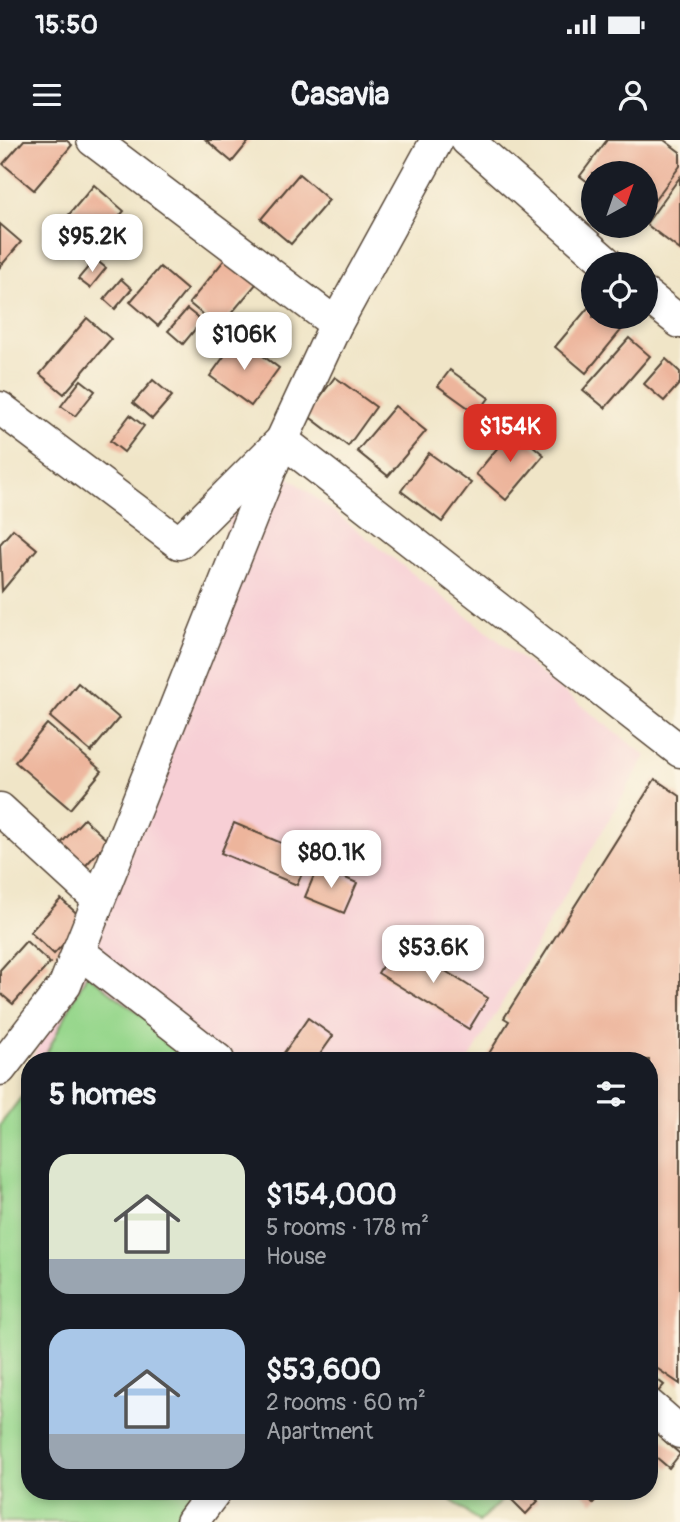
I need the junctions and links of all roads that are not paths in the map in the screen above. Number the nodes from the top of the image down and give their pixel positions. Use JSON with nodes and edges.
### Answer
{"nodes":[{"id":1,"x":93,"y":140,"type":"edge"},
{"id":2,"x":437,"y":140,"type":"edge"},
{"id":3,"x":467,"y":140,"type":"edge"},
{"id":4,"x":594,"y":252,"type":"edge"},
{"id":5,"x":658,"y":305,"type":"edge"},
{"id":6,"x":680,"y":322,"type":"edge"},
{"id":7,"x":335,"y":324,"type":"junction"},
{"id":8,"x":0,"y":408,"type":"edge"},
{"id":9,"x":282,"y":440,"type":"junction"},
{"id":10,"x":680,"y":751,"type":"edge"},
{"id":11,"x":0,"y":809,"type":"edge"},
{"id":12,"x":97,"y":899,"type":"junction"},
{"id":13,"x":78,"y":951,"type":"junction"},
{"id":14,"x":208,"y":1052,"type":"edge"},
{"id":15,"x":0,"y":1069,"type":"edge"},
{"id":16,"x":658,"y":1413,"type":"edge"},
{"id":17,"x":680,"y":1432,"type":"edge"},
{"id":18,"x":208,"y":1500,"type":"edge"},
{"id":19,"x":192,"y":1522,"type":"edge"}],
"edges":[{"from":1,"to":7,"type":"street"},
{"from":2,"to":7,"type":"street"},
{"from":3,"to":4,"type":"street"},
{"from":5,"to":6,"type":"street"},
{"from":7,"to":9,"type":"street"},
{"from":8,"to":9,"type":"street"},
{"from":9,"to":10,"type":"street"},
{"from":9,"to":12,"type":"street"},
{"from":11,"to":12,"type":"street"},
{"from":12,"to":13,"type":"street"},
{"from":13,"to":14,"type":"street"},
{"from":13,"to":15,"type":"street"},
{"from":16,"to":17,"type":"street"},
{"from":18,"to":19,"type":"street"}]}
